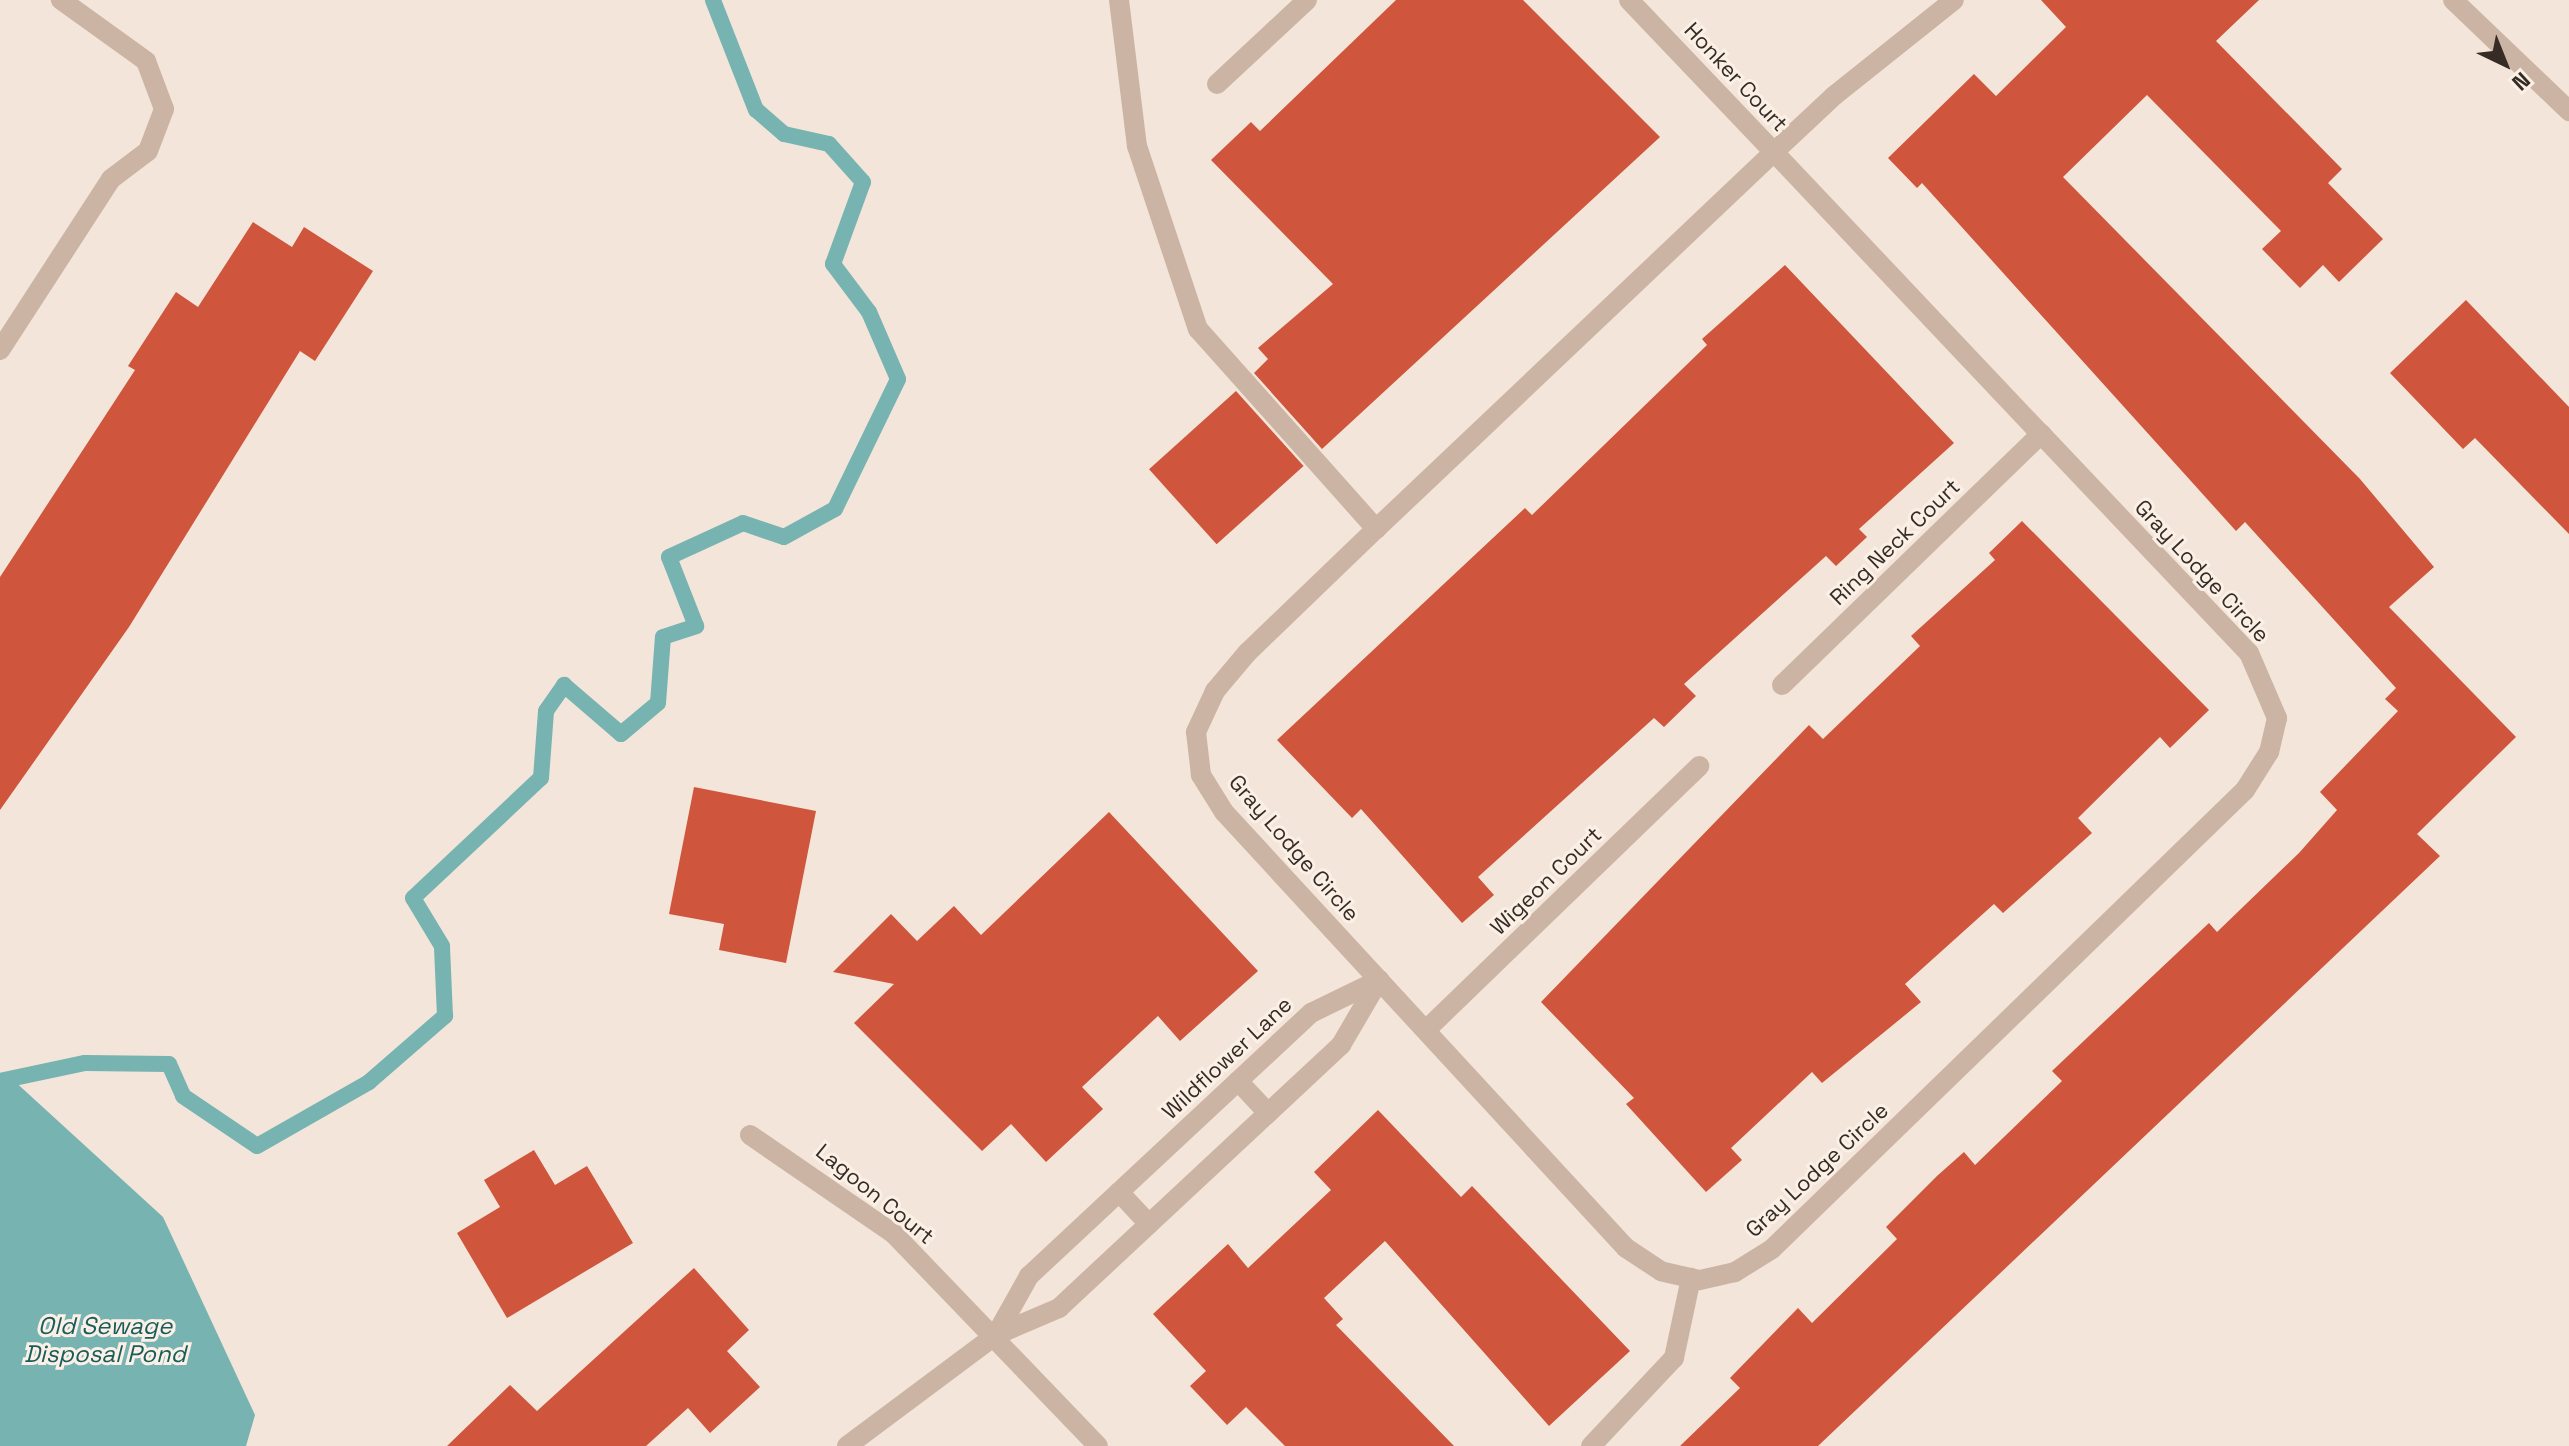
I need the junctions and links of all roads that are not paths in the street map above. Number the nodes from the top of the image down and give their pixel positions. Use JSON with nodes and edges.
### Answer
{"nodes":[{"id":1,"x":61,"y":0,"type":"edge"},
{"id":2,"x":1119,"y":0,"type":"edge"},
{"id":3,"x":1307,"y":0,"type":"edge"},
{"id":4,"x":1629,"y":0,"type":"edge"},
{"id":5,"x":1954,"y":0,"type":"edge"},
{"id":6,"x":2453,"y":0,"type":"edge"},
{"id":7,"x":1217,"y":84,"type":"dead end"},
{"id":8,"x":2569,"y":111,"type":"edge"},
{"id":9,"x":1774,"y":152,"type":"junction"},
{"id":10,"x":0,"y":350,"type":"edge"},
{"id":11,"x":2041,"y":434,"type":"junction"},
{"id":12,"x":1376,"y":529,"type":"junction"},
{"id":13,"x":1782,"y":685,"type":"dead end"},
{"id":14,"x":1699,"y":766,"type":"dead end"},
{"id":15,"x":1379,"y":980,"type":"junction"},
{"id":16,"x":1426,"y":1030,"type":"junction"},
{"id":17,"x":1238,"y":1081,"type":"junction"},
{"id":18,"x":1268,"y":1113,"type":"junction"},
{"id":19,"x":750,"y":1135,"type":"dead end"},
{"id":20,"x":1119,"y":1192,"type":"junction"},
{"id":21,"x":1149,"y":1224,"type":"junction"},
{"id":22,"x":1691,"y":1278,"type":"junction"},
{"id":23,"x":996,"y":1335,"type":"junction"},
{"id":24,"x":847,"y":1446,"type":"edge"},
{"id":25,"x":1098,"y":1446,"type":"edge"},
{"id":26,"x":1591,"y":1446,"type":"edge"}],
"edges":[{"from":1,"to":10,"type":"street"},
{"from":2,"to":12,"type":"street"},
{"from":3,"to":7,"type":"street"},
{"from":4,"to":9,"type":"street","name":"Honker Court"},
{"from":5,"to":9,"type":"street","name":"Gray Lodge Circle"},
{"from":6,"to":8,"type":"street"},
{"from":9,"to":11,"type":"street","name":"Gray Lodge Circle"},
{"from":9,"to":12,"type":"street","name":"Gray Lodge Circle"},
{"from":11,"to":13,"type":"street","name":"Ring Neck Court"},
{"from":11,"to":22,"type":"street","name":"Gray Lodge Circle"},
{"from":12,"to":15,"type":"street","name":"Gray Lodge Circle"},
{"from":14,"to":16,"type":"street","name":"Wigeon Court"},
{"from":15,"to":16,"type":"street","name":"Gray Lodge Circle"},
{"from":15,"to":17,"type":"street","name":"Wildflower Lane"},
{"from":15,"to":18,"type":"street","name":"Wildflower Lane"},
{"from":16,"to":22,"type":"street","name":"Gray Lodge Circle"},
{"from":17,"to":18,"type":"street"},
{"from":17,"to":20,"type":"street","name":"Wildflower Lane"},
{"from":18,"to":21,"type":"street","name":"Wildflower Lane"},
{"from":19,"to":23,"type":"street","name":"Lagoon Court"},
{"from":20,"to":21,"type":"street"},
{"from":20,"to":23,"type":"street","name":"Wildflower Lane"},
{"from":21,"to":23,"type":"street","name":"Wildflower Lane"},
{"from":22,"to":26,"type":"street"},
{"from":23,"to":24,"type":"street","name":"Wildflower Lane"},
{"from":23,"to":25,"type":"street","name":"Lagoon Court"}]}
